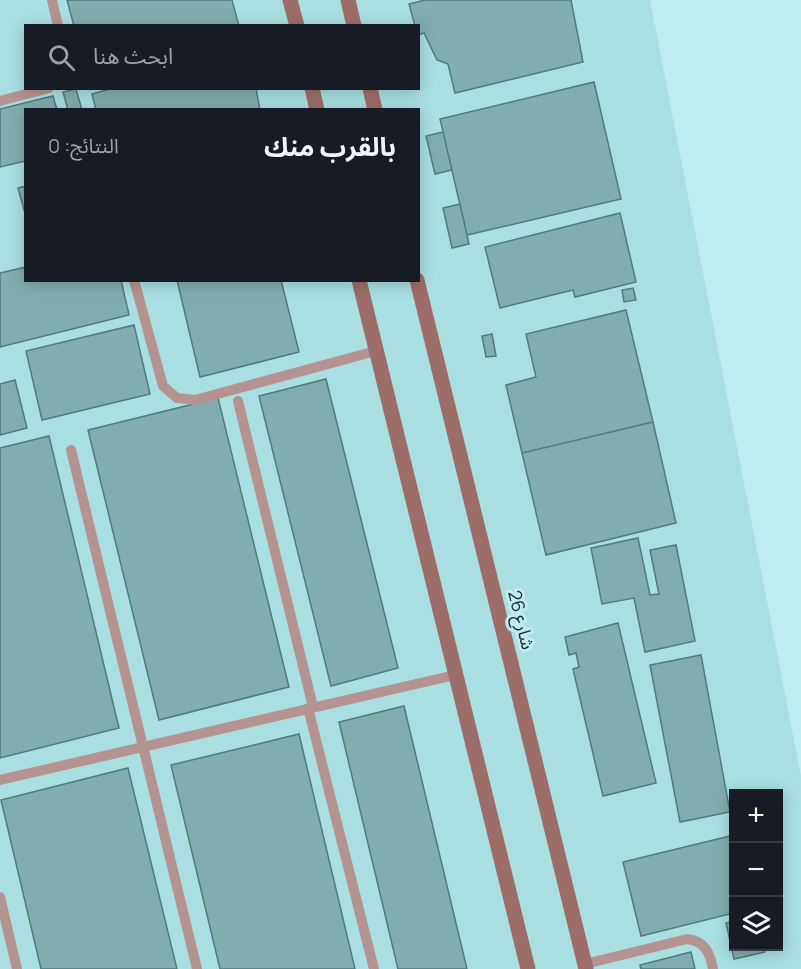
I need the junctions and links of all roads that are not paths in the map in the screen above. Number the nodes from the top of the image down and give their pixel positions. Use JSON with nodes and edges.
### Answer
{"nodes":[{"id":1,"x":52,"y":0,"type":"edge"},
{"id":2,"x":290,"y":0,"type":"edge"},
{"id":3,"x":348,"y":0,"type":"edge"},
{"id":4,"x":58,"y":24,"type":"edge"},
{"id":5,"x":296,"y":24,"type":"edge"},
{"id":6,"x":354,"y":24,"type":"edge"},
{"id":7,"x":41,"y":90,"type":"edge"},
{"id":8,"x":312,"y":90,"type":"edge"},
{"id":9,"x":370,"y":90,"type":"edge"},
{"id":10,"x":0,"y":100,"type":"edge"},
{"id":11,"x":317,"y":108,"type":"edge"},
{"id":12,"x":375,"y":108,"type":"edge"},
{"id":13,"x":135,"y":282,"type":"edge"},
{"id":14,"x":359,"y":282,"type":"edge"},
{"id":15,"x":417,"y":282,"type":"edge"},
{"id":16,"x":376,"y":351,"type":"junction"},
{"id":17,"x":238,"y":401,"type":"dead end"},
{"id":18,"x":71,"y":450,"type":"dead end"},
{"id":19,"x":455,"y":675,"type":"junction"},
{"id":20,"x":311,"y":707,"type":"junction"},
{"id":21,"x":141,"y":747,"type":"junction"},
{"id":22,"x":0,"y":780,"type":"edge"},
{"id":23,"x":0,"y":897,"type":"edge"},
{"id":24,"x":586,"y":967,"type":"edge"},
{"id":25,"x":17,"y":969,"type":"edge"},
{"id":26,"x":196,"y":969,"type":"edge"},
{"id":27,"x":374,"y":969,"type":"edge"},
{"id":28,"x":528,"y":969,"type":"edge"},
{"id":29,"x":713,"y":969,"type":"edge"}],
"edges":[{"from":1,"to":4,"type":"lane"},
{"from":2,"to":5,"type":"main road"},
{"from":3,"to":6,"type":"main road"},
{"from":7,"to":10,"type":"lane"},
{"from":8,"to":11,"type":"main road"},
{"from":9,"to":12,"type":"main road"},
{"from":13,"to":16,"type":"lane"},
{"from":14,"to":16,"type":"main road"},
{"from":15,"to":24,"type":"main road","name":"شارع 26"},
{"from":16,"to":19,"type":"main road"},
{"from":17,"to":20,"type":"lane"},
{"from":18,"to":21,"type":"lane"},
{"from":19,"to":20,"type":"lane"},
{"from":19,"to":28,"type":"main road"},
{"from":20,"to":21,"type":"lane"},
{"from":20,"to":27,"type":"lane"},
{"from":21,"to":22,"type":"lane"},
{"from":21,"to":26,"type":"lane"},
{"from":23,"to":25,"type":"lane"},
{"from":24,"to":29,"type":"lane"}]}
